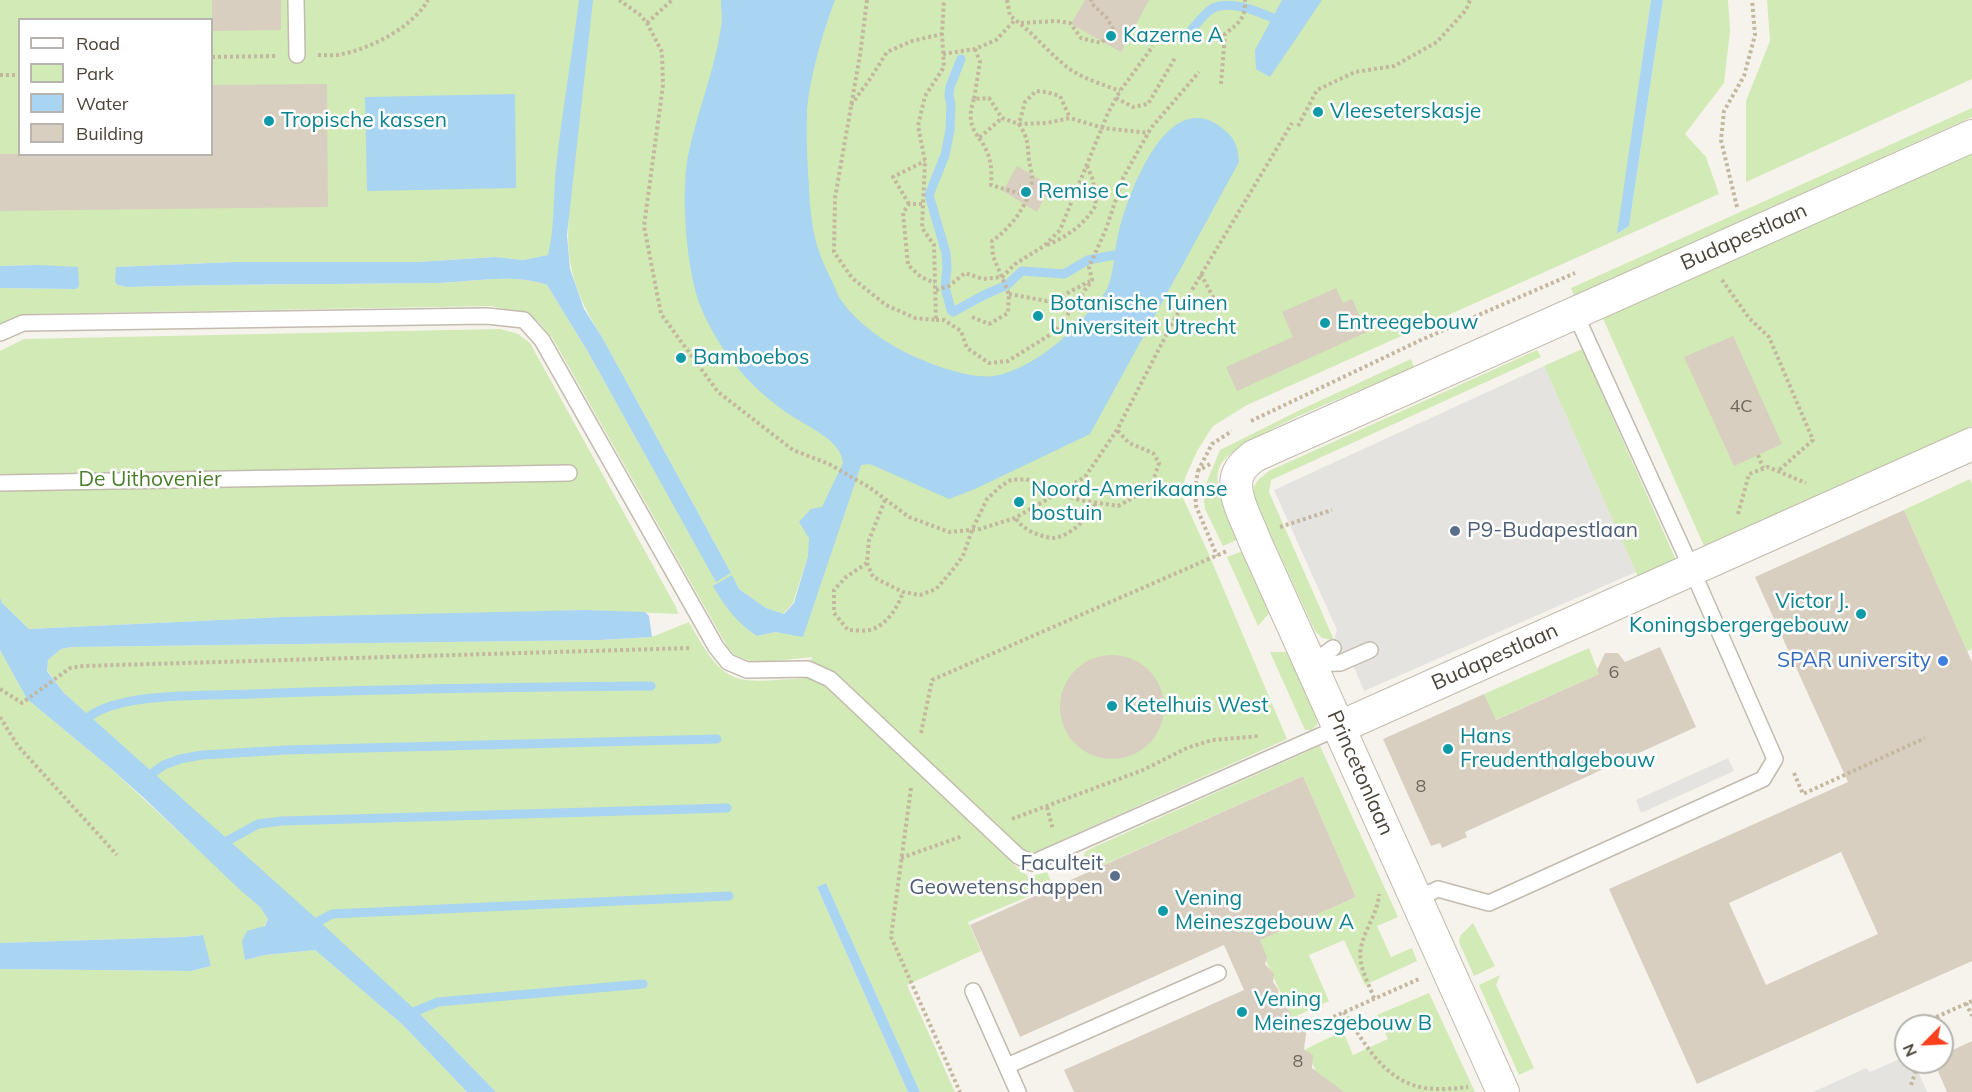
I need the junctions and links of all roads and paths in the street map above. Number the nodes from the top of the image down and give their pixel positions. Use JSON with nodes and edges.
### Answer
{"nodes":[{"id":1,"x":296,"y":0,"type":"edge"},
{"id":2,"x":428,"y":0,"type":"edge"},
{"id":3,"x":619,"y":0,"type":"edge"},
{"id":4,"x":672,"y":0,"type":"edge"},
{"id":5,"x":867,"y":0,"type":"edge"},
{"id":6,"x":944,"y":0,"type":"edge"},
{"id":7,"x":1007,"y":0,"type":"edge"},
{"id":8,"x":1091,"y":0,"type":"edge"},
{"id":9,"x":1245,"y":0,"type":"edge"},
{"id":10,"x":1470,"y":0,"type":"edge"},
{"id":11,"x":1752,"y":0,"type":"edge"},
{"id":12,"x":1015,"y":20,"type":"junction"},
{"id":13,"x":647,"y":23,"type":"junction"},
{"id":14,"x":1020,"y":23,"type":"junction"},
{"id":15,"x":942,"y":34,"type":"junction"},
{"id":16,"x":1153,"y":46,"type":"dead end"},
{"id":17,"x":975,"y":49,"type":"junction"},
{"id":18,"x":942,"y":54,"type":"junction"},
{"id":19,"x":297,"y":55,"type":"junction"},
{"id":20,"x":213,"y":57,"type":"edge"},
{"id":21,"x":1175,"y":58,"type":"dead end"},
{"id":22,"x":1199,"y":72,"type":"dead end"},
{"id":23,"x":0,"y":75,"type":"edge"},
{"id":24,"x":18,"y":75,"type":"edge"},
{"id":25,"x":1221,"y":84,"type":"dead end"},
{"id":26,"x":1120,"y":91,"type":"junction"},
{"id":27,"x":1116,"y":98,"type":"junction"},
{"id":28,"x":974,"y":99,"type":"junction"},
{"id":29,"x":851,"y":106,"type":"junction"},
{"id":30,"x":1002,"y":118,"type":"junction"},
{"id":31,"x":1070,"y":118,"type":"junction"},
{"id":32,"x":1292,"y":123,"type":"dead end"},
{"id":33,"x":1019,"y":124,"type":"junction"},
{"id":34,"x":1298,"y":126,"type":"dead end"},
{"id":35,"x":1103,"y":128,"type":"junction"},
{"id":36,"x":1149,"y":133,"type":"junction"},
{"id":37,"x":1972,"y":136,"type":"edge"},
{"id":38,"x":979,"y":138,"type":"junction"},
{"id":39,"x":924,"y":161,"type":"junction"},
{"id":40,"x":1087,"y":166,"type":"junction"},
{"id":41,"x":1028,"y":196,"type":"junction"},
{"id":42,"x":909,"y":204,"type":"junction"},
{"id":43,"x":922,"y":204,"type":"junction"},
{"id":44,"x":1744,"y":237,"type":"junction"},
{"id":45,"x":1044,"y":246,"type":"junction"},
{"id":46,"x":1704,"y":255,"type":"junction"},
{"id":47,"x":1575,"y":273,"type":"dead end"},
{"id":48,"x":1200,"y":274,"type":"junction"},
{"id":49,"x":1003,"y":278,"type":"junction"},
{"id":50,"x":1092,"y":280,"type":"junction"},
{"id":51,"x":935,"y":283,"type":"junction"},
{"id":52,"x":936,"y":290,"type":"junction"},
{"id":53,"x":1009,"y":294,"type":"junction"},
{"id":54,"x":1217,"y":305,"type":"dead end"},
{"id":55,"x":1575,"y":313,"type":"junction"},
{"id":56,"x":972,"y":317,"type":"dead end"},
{"id":57,"x":936,"y":320,"type":"junction"},
{"id":58,"x":0,"y":333,"type":"edge"},
{"id":59,"x":1243,"y":425,"type":"dead end"},
{"id":60,"x":1117,"y":430,"type":"junction"},
{"id":61,"x":1234,"y":430,"type":"dead end"},
{"id":62,"x":1972,"y":444,"type":"edge"},
{"id":63,"x":1758,"y":455,"type":"dead end"},
{"id":64,"x":1254,"y":456,"type":"joint"},
{"id":65,"x":1763,"y":468,"type":"junction"},
{"id":66,"x":1198,"y":471,"type":"dead end"},
{"id":67,"x":1778,"y":471,"type":"junction"},
{"id":68,"x":568,"y":474,"type":"dead end"},
{"id":69,"x":0,"y":483,"type":"edge"},
{"id":70,"x":1058,"y":493,"type":"junction"},
{"id":71,"x":885,"y":500,"type":"junction"},
{"id":72,"x":1845,"y":500,"type":"junction"},
{"id":73,"x":1096,"y":502,"type":"junction"},
{"id":74,"x":1016,"y":518,"type":"junction"},
{"id":75,"x":972,"y":530,"type":"junction"},
{"id":76,"x":1728,"y":552,"type":"junction"},
{"id":77,"x":1217,"y":556,"type":"dead end"},
{"id":78,"x":867,"y":563,"type":"junction"},
{"id":79,"x":1691,"y":569,"type":"junction"},
{"id":80,"x":903,"y":592,"type":"junction"},
{"id":81,"x":716,"y":647,"type":"junction"},
{"id":82,"x":1370,"y":650,"type":"dead end"},
{"id":83,"x":1322,"y":656,"type":"junction"},
{"id":84,"x":0,"y":689,"type":"edge"},
{"id":85,"x":0,"y":717,"type":"edge"},
{"id":86,"x":1340,"y":728,"type":"junction"},
{"id":87,"x":1925,"y":738,"type":"dead end"},
{"id":88,"x":1301,"y":745,"type":"junction"},
{"id":89,"x":915,"y":760,"type":"junction"},
{"id":90,"x":1803,"y":794,"type":"dead end"},
{"id":91,"x":987,"y":827,"type":"junction"},
{"id":92,"x":1397,"y":854,"type":"junction"},
{"id":93,"x":117,"y":855,"type":"dead end"},
{"id":94,"x":902,"y":858,"type":"junction"},
{"id":95,"x":1417,"y":899,"type":"junction"},
{"id":96,"x":1371,"y":922,"type":"junction"},
{"id":97,"x":1377,"y":926,"type":"dead end"},
{"id":98,"x":1447,"y":966,"type":"junction"},
{"id":99,"x":1218,"y":973,"type":"dead end"},
{"id":100,"x":973,"y":991,"type":"dead end"},
{"id":101,"x":1374,"y":998,"type":"junction"},
{"id":102,"x":1972,"y":1001,"type":"edge"},
{"id":103,"x":1966,"y":1004,"type":"junction"},
{"id":104,"x":1344,"y":1012,"type":"junction"},
{"id":105,"x":1945,"y":1014,"type":"edge"},
{"id":106,"x":1972,"y":1016,"type":"edge"},
{"id":107,"x":1306,"y":1029,"type":"dead end"},
{"id":108,"x":1007,"y":1066,"type":"junction"},
{"id":109,"x":1915,"y":1074,"type":"edge"},
{"id":110,"x":1911,"y":1085,"type":"dead end"},
{"id":111,"x":1501,"y":1088,"type":"edge"},
{"id":112,"x":960,"y":1092,"type":"edge"},
{"id":113,"x":1018,"y":1092,"type":"edge"}],
"edges":[{"from":1,"to":19,"type":"lane"},
{"from":2,"to":19,"type":"path"},
{"from":3,"to":13,"type":"path"},
{"from":4,"to":13,"type":"path"},
{"from":5,"to":29,"type":"path"},
{"from":6,"to":15,"type":"path"},
{"from":7,"to":12,"type":"path"},
{"from":8,"to":14,"type":"path"},
{"from":9,"to":25,"type":"path"},
{"from":10,"to":34,"type":"path"},
{"from":11,"to":44,"type":"path"},
{"from":12,"to":14,"type":"path"},
{"from":12,"to":17,"type":"path"},
{"from":13,"to":71,"type":"path"},
{"from":14,"to":26,"type":"path"},
{"from":15,"to":18,"type":"path"},
{"from":15,"to":29,"type":"path"},
{"from":16,"to":26,"type":"path"},
{"from":17,"to":18,"type":"path"},
{"from":17,"to":28,"type":"path"},
{"from":18,"to":39,"type":"path"},
{"from":19,"to":20,"type":"path"},
{"from":21,"to":27,"type":"path"},
{"from":22,"to":36,"type":"path"},
{"from":23,"to":24,"type":"path"},
{"from":26,"to":27,"type":"path"},
{"from":27,"to":35,"type":"path"},
{"from":28,"to":30,"type":"path"},
{"from":28,"to":38,"type":"path"},
{"from":29,"to":57,"type":"path"},
{"from":30,"to":33,"type":"path"},
{"from":30,"to":38,"type":"path"},
{"from":31,"to":33,"type":"path"},
{"from":31,"to":33,"type":"path"},
{"from":31,"to":35,"type":"path"},
{"from":32,"to":48,"type":"path"},
{"from":33,"to":41,"type":"path"},
{"from":35,"to":36,"type":"path"},
{"from":35,"to":40,"type":"path"},
{"from":36,"to":50,"type":"path"},
{"from":37,"to":44,"type":"street","name":"Budapestlaan"},
{"from":38,"to":41,"type":"path"},
{"from":39,"to":42,"type":"path"},
{"from":39,"to":43,"type":"path"},
{"from":40,"to":45,"type":"path"},
{"from":40,"to":45,"type":"path"},
{"from":41,"to":49,"type":"path"},
{"from":42,"to":43,"type":"path"},
{"from":42,"to":51,"type":"path"},
{"from":43,"to":51,"type":"path"},
{"from":44,"to":46,"type":"street","name":"Budapestlaan"},
{"from":45,"to":49,"type":"path"},
{"from":46,"to":55,"type":"street","name":"Budapestlaan"},
{"from":46,"to":67,"type":"path"},
{"from":47,"to":59,"type":"path"},
{"from":48,"to":54,"type":"path"},
{"from":48,"to":60,"type":"path"},
{"from":49,"to":52,"type":"path"},
{"from":49,"to":53,"type":"path"},
{"from":50,"to":53,"type":"path"},
{"from":50,"to":57,"type":"path"},
{"from":51,"to":52,"type":"path"},
{"from":52,"to":57,"type":"path"},
{"from":53,"to":56,"type":"path"},
{"from":55,"to":64,"type":"street","name":"Budapestlaan"},
{"from":55,"to":79,"type":"lane"},
{"from":58,"to":81,"type":"lane"},
{"from":60,"to":70,"type":"path"},
{"from":60,"to":73,"type":"path"},
{"from":61,"to":66,"type":"path"},
{"from":62,"to":72,"type":"street","name":"Budapestlaan"},
{"from":63,"to":65,"type":"path"},
{"from":64,"to":83,"type":"street","name":"Princetonlaan"},
{"from":65,"to":67,"type":"path"},
{"from":65,"to":76,"type":"path"},
{"from":67,"to":72,"type":"path"},
{"from":68,"to":69,"type":"lane"},
{"from":70,"to":73,"type":"path"},
{"from":70,"to":74,"type":"path"},
{"from":70,"to":75,"type":"path"},
{"from":71,"to":75,"type":"path"},
{"from":71,"to":78,"type":"path"},
{"from":72,"to":76,"type":"street","name":"Budapestlaan"},
{"from":73,"to":74,"type":"path"},
{"from":74,"to":75,"type":"path"},
{"from":75,"to":80,"type":"path"},
{"from":76,"to":79,"type":"street","name":"Budapestlaan"},
{"from":77,"to":89,"type":"path"},
{"from":78,"to":80,"type":"path"},
{"from":78,"to":80,"type":"path"},
{"from":79,"to":86,"type":"street","name":"Budapestlaan"},
{"from":79,"to":95,"type":"lane"},
{"from":81,"to":84,"type":"path"},
{"from":81,"to":89,"type":"lane"},
{"from":82,"to":83,"type":"lane"},
{"from":83,"to":86,"type":"street","name":"Princetonlaan"},
{"from":85,"to":93,"type":"path"},
{"from":86,"to":88,"type":"lane","name":"Budapestlaan"},
{"from":86,"to":92,"type":"street","name":"Princetonlaan"},
{"from":87,"to":90,"type":"path"},
{"from":88,"to":91,"type":"path"},
{"from":88,"to":91,"type":"lane","name":"Budapestlaan"},
{"from":89,"to":91,"type":"lane"},
{"from":89,"to":94,"type":"path"},
{"from":91,"to":94,"type":"path"},
{"from":92,"to":95,"type":"street","name":"Princetonlaan"},
{"from":92,"to":96,"type":"path"},
{"from":94,"to":112,"type":"path"},
{"from":95,"to":98,"type":"street","name":"Princetonlaan"},
{"from":96,"to":97,"type":"path"},
{"from":96,"to":101,"type":"path"},
{"from":98,"to":101,"type":"path"},
{"from":98,"to":111,"type":"street","name":"Princetonlaan"},
{"from":99,"to":108,"type":"lane"},
{"from":100,"to":108,"type":"lane"},
{"from":101,"to":104,"type":"path"},
{"from":102,"to":103,"type":"path"},
{"from":103,"to":105,"type":"path"},
{"from":103,"to":106,"type":"path"},
{"from":104,"to":107,"type":"path"},
{"from":104,"to":111,"type":"path"},
{"from":108,"to":113,"type":"lane"},
{"from":109,"to":110,"type":"path"}]}
